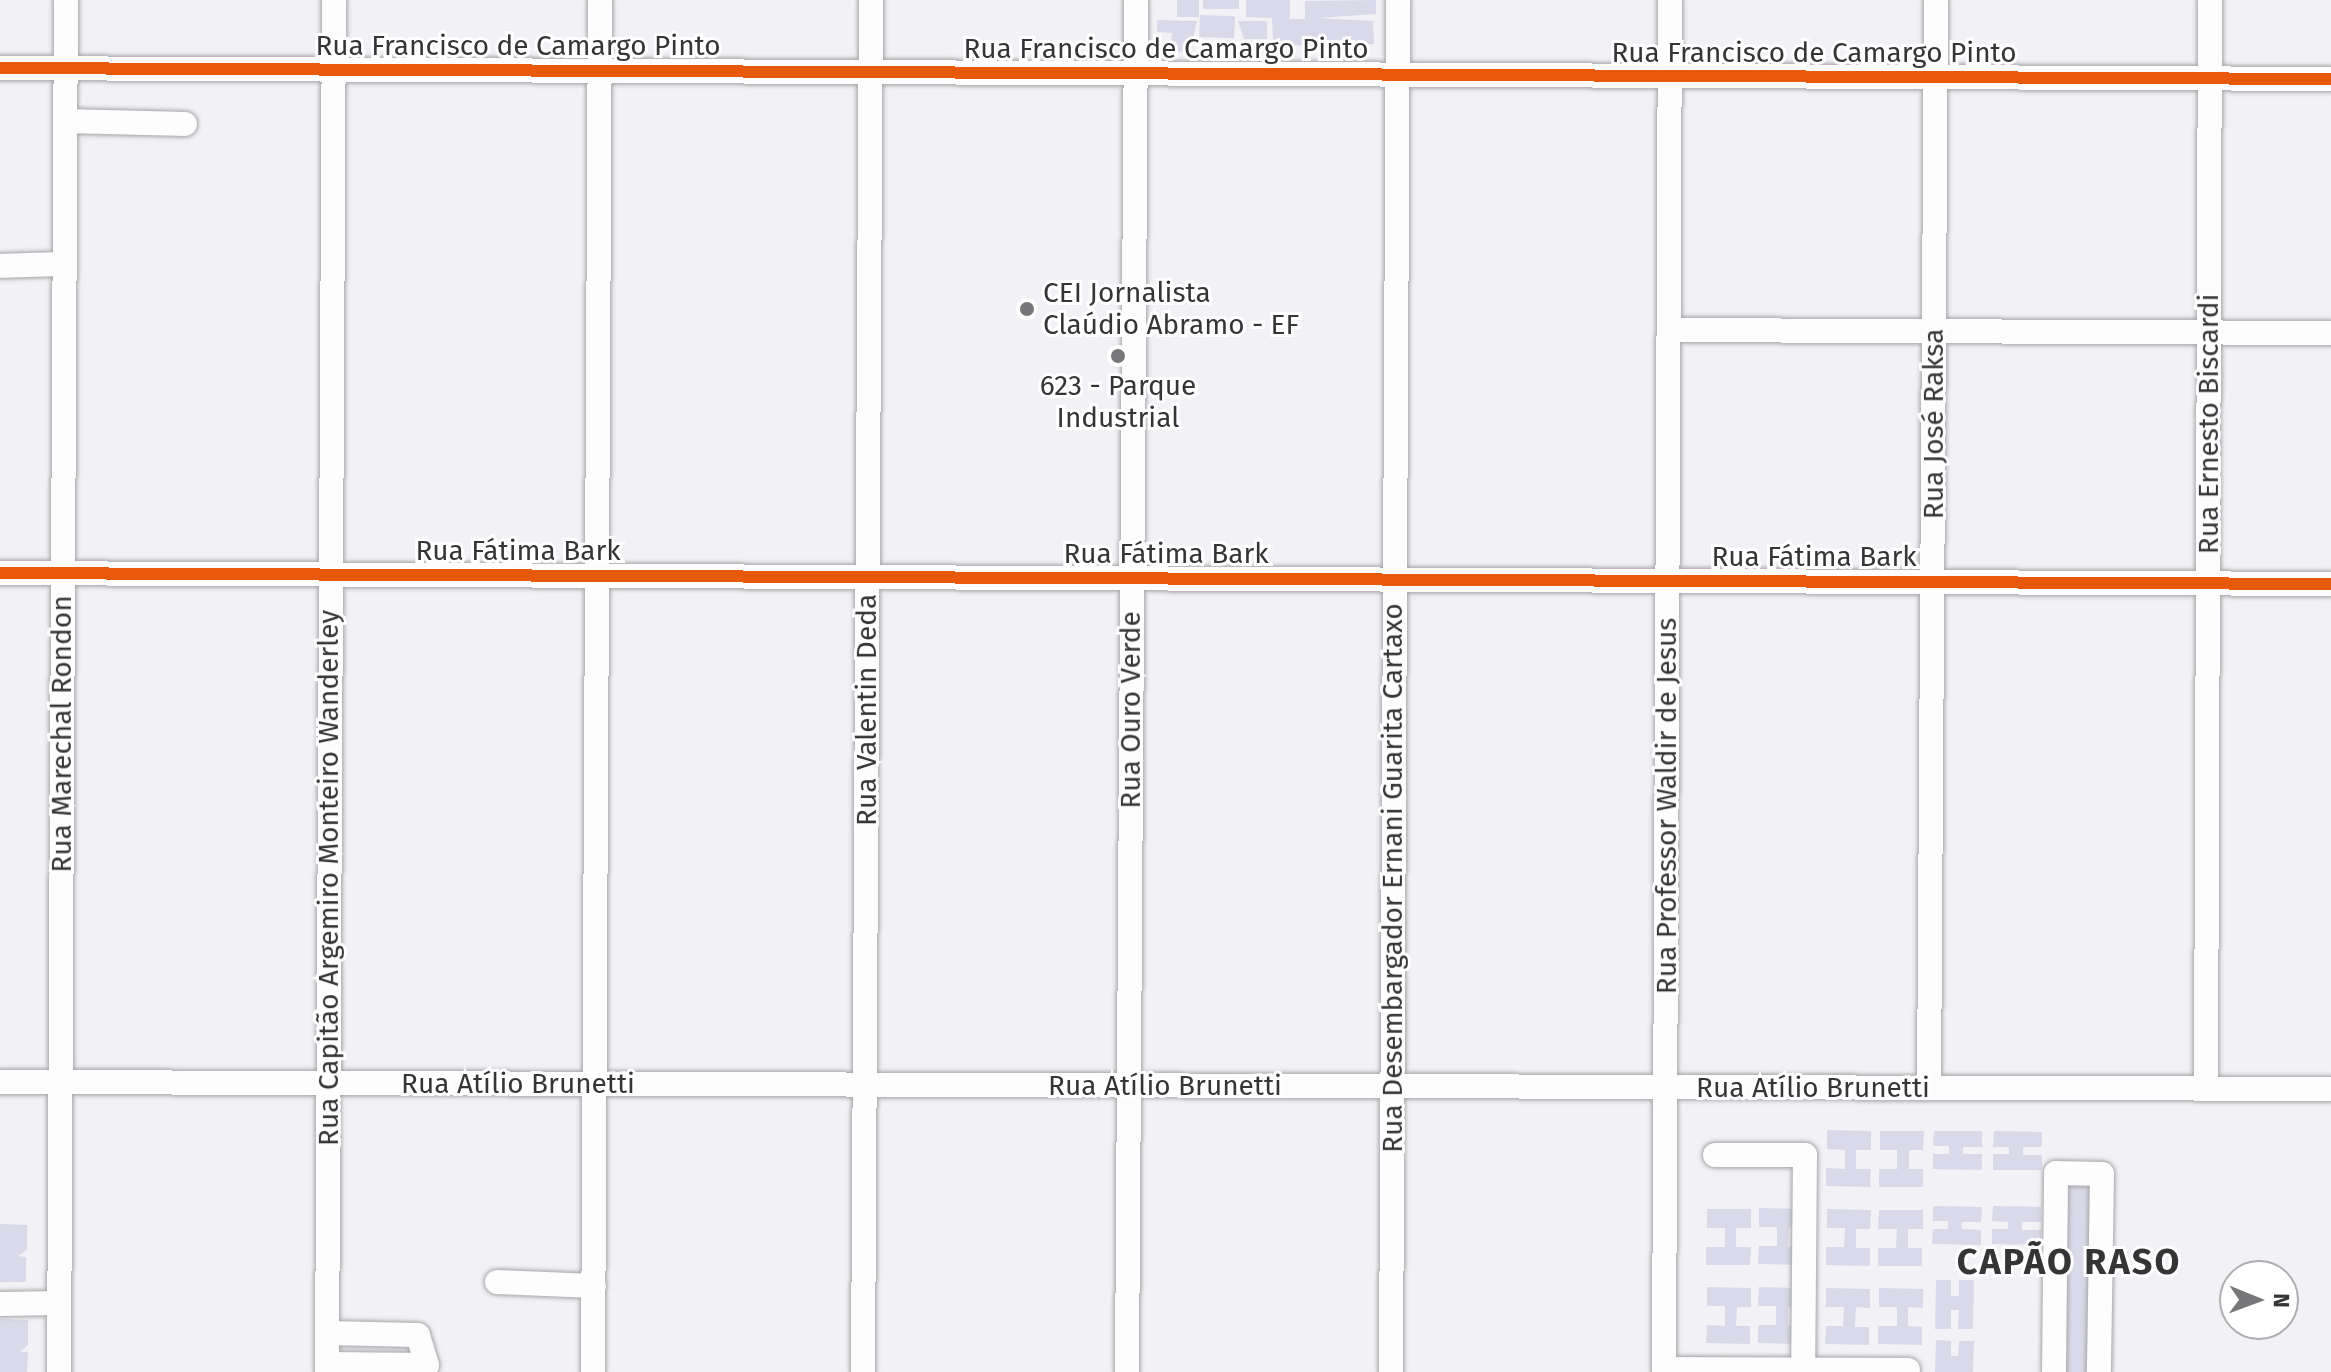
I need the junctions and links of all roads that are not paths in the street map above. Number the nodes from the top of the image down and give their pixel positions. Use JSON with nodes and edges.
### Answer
{"nodes":[{"id":1,"x":66,"y":0,"type":"edge"},
{"id":2,"x":334,"y":0,"type":"edge"},
{"id":3,"x":600,"y":0,"type":"edge"},
{"id":4,"x":871,"y":0,"type":"edge"},
{"id":5,"x":1136,"y":0,"type":"edge"},
{"id":6,"x":1398,"y":0,"type":"edge"},
{"id":7,"x":1670,"y":0,"type":"edge"},
{"id":8,"x":1936,"y":0,"type":"edge"},
{"id":9,"x":2210,"y":0,"type":"edge"},
{"id":10,"x":0,"y":68,"type":"edge"},
{"id":11,"x":66,"y":68,"type":"junction"},
{"id":12,"x":333,"y":69,"type":"junction"},
{"id":13,"x":599,"y":71,"type":"junction"},
{"id":14,"x":870,"y":72,"type":"junction"},
{"id":15,"x":1135,"y":73,"type":"junction"},
{"id":16,"x":1397,"y":74,"type":"junction"},
{"id":17,"x":1670,"y":76,"type":"junction"},
{"id":18,"x":1936,"y":77,"type":"junction"},
{"id":19,"x":2210,"y":79,"type":"junction"},
{"id":20,"x":2331,"y":79,"type":"edge"},
{"id":21,"x":66,"y":121,"type":"junction"},
{"id":22,"x":185,"y":124,"type":"dead end"},
{"id":23,"x":65,"y":264,"type":"junction"},
{"id":24,"x":0,"y":266,"type":"edge"},
{"id":25,"x":1669,"y":330,"type":"junction"},
{"id":26,"x":1934,"y":331,"type":"junction"},
{"id":27,"x":2209,"y":332,"type":"junction"},
{"id":28,"x":2331,"y":333,"type":"edge"},
{"id":29,"x":0,"y":573,"type":"edge"},
{"id":30,"x":63,"y":573,"type":"junction"},
{"id":31,"x":331,"y":574,"type":"junction"},
{"id":32,"x":597,"y":576,"type":"junction"},
{"id":33,"x":868,"y":577,"type":"junction"},
{"id":34,"x":1132,"y":578,"type":"junction"},
{"id":35,"x":1395,"y":579,"type":"junction"},
{"id":36,"x":1667,"y":581,"type":"junction"},
{"id":37,"x":1933,"y":582,"type":"junction"},
{"id":38,"x":2208,"y":583,"type":"junction"},
{"id":39,"x":2331,"y":584,"type":"edge"},
{"id":40,"x":0,"y":1082,"type":"edge"},
{"id":41,"x":60,"y":1083,"type":"junction"},
{"id":42,"x":328,"y":1083,"type":"junction"},
{"id":43,"x":594,"y":1084,"type":"junction"},
{"id":44,"x":865,"y":1085,"type":"junction"},
{"id":45,"x":1129,"y":1086,"type":"junction"},
{"id":46,"x":1392,"y":1086,"type":"junction"},
{"id":47,"x":1665,"y":1087,"type":"junction"},
{"id":48,"x":1929,"y":1088,"type":"junction"},
{"id":49,"x":2206,"y":1089,"type":"junction"},
{"id":50,"x":2331,"y":1089,"type":"edge"},
{"id":51,"x":1715,"y":1155,"type":"dead end"},
{"id":52,"x":497,"y":1282,"type":"dead end"},
{"id":53,"x":594,"y":1286,"type":"junction"},
{"id":54,"x":59,"y":1303,"type":"junction"},
{"id":55,"x":0,"y":1304,"type":"edge"},
{"id":56,"x":327,"y":1333,"type":"junction"},
{"id":57,"x":327,"y":1368,"type":"edge"},
{"id":58,"x":1664,"y":1370,"type":"edge"},
{"id":59,"x":1908,"y":1370,"type":"edge"},
{"id":60,"x":1803,"y":1371,"type":"edge"},
{"id":61,"x":59,"y":1372,"type":"edge"},
{"id":62,"x":593,"y":1372,"type":"edge"},
{"id":63,"x":863,"y":1372,"type":"edge"},
{"id":64,"x":1127,"y":1372,"type":"edge"},
{"id":65,"x":1391,"y":1372,"type":"edge"},
{"id":66,"x":2054,"y":1372,"type":"edge"},
{"id":67,"x":2099,"y":1372,"type":"edge"}],
"edges":[{"from":1,"to":11,"type":"street","name":"Rua Marechal Rondon"},
{"from":2,"to":12,"type":"street","name":"Rua Capitão Argemiro Monteiro Wanderley"},
{"from":3,"to":13,"type":"street"},
{"from":4,"to":14,"type":"street","name":"Rua Valentin Deda"},
{"from":5,"to":15,"type":"street","name":"Rua Ouro Verde"},
{"from":6,"to":16,"type":"street","name":"Rua Desembargador Ernani Guarita Cartaxo"},
{"from":7,"to":17,"type":"street","name":"Rua Professor Waldir de Jesus"},
{"from":8,"to":18,"type":"street","name":"Rua José Raksa"},
{"from":9,"to":19,"type":"street","name":"Rua Ernesto Biscardi"},
{"from":10,"to":11,"type":"street","name":"Rua Francisco de Camargo Pinto"},
{"from":11,"to":12,"type":"street","name":"Rua Francisco de Camargo Pinto"},
{"from":11,"to":21,"type":"street","name":"Rua Marechal Rondon"},
{"from":12,"to":13,"type":"street","name":"Rua Francisco de Camargo Pinto"},
{"from":12,"to":31,"type":"street","name":"Rua Capitão Argemiro Monteiro Wanderley"},
{"from":13,"to":14,"type":"street","name":"Rua Francisco de Camargo Pinto"},
{"from":13,"to":32,"type":"street"},
{"from":14,"to":15,"type":"street","name":"Rua Francisco de Camargo Pinto"},
{"from":14,"to":33,"type":"street","name":"Rua Valentin Deda"},
{"from":15,"to":16,"type":"street","name":"Rua Francisco de Camargo Pinto"},
{"from":15,"to":34,"type":"street","name":"Rua Ouro Verde"},
{"from":16,"to":17,"type":"street","name":"Rua Francisco de Camargo Pinto"},
{"from":16,"to":35,"type":"street","name":"Rua Desembargador Ernani Guarita Cartaxo"},
{"from":17,"to":18,"type":"street","name":"Rua Francisco de Camargo Pinto"},
{"from":17,"to":25,"type":"street","name":"Rua Professor Waldir de Jesus"},
{"from":18,"to":19,"type":"street","name":"Rua Francisco de Camargo Pinto"},
{"from":18,"to":26,"type":"street","name":"Rua José Raksa"},
{"from":19,"to":20,"type":"street","name":"Rua Francisco de Camargo Pinto"},
{"from":19,"to":27,"type":"street","name":"Rua Ernesto Biscardi"},
{"from":21,"to":22,"type":"street"},
{"from":21,"to":23,"type":"street","name":"Rua Marechal Rondon"},
{"from":23,"to":24,"type":"street"},
{"from":23,"to":30,"type":"street","name":"Rua Marechal Rondon"},
{"from":25,"to":26,"type":"street"},
{"from":25,"to":36,"type":"street","name":"Rua Professor Waldir de Jesus"},
{"from":26,"to":27,"type":"street"},
{"from":26,"to":37,"type":"street","name":"Rua José Raksa"},
{"from":27,"to":28,"type":"street"},
{"from":27,"to":38,"type":"street","name":"Rua Ernesto Biscardi"},
{"from":29,"to":30,"type":"street","name":"Rua Fátima Bark"},
{"from":30,"to":31,"type":"street","name":"Rua Fátima Bark"},
{"from":30,"to":41,"type":"street","name":"Rua Marechal Rondon"},
{"from":31,"to":32,"type":"street","name":"Rua Fátima Bark"},
{"from":31,"to":42,"type":"street","name":"Rua Capitão Argemiro Monteiro Wanderley"},
{"from":32,"to":33,"type":"street","name":"Rua Fátima Bark"},
{"from":32,"to":43,"type":"street"},
{"from":33,"to":34,"type":"street","name":"Rua Fátima Bark"},
{"from":33,"to":44,"type":"street","name":"Rua Valentin Deda"},
{"from":34,"to":35,"type":"street","name":"Rua Fátima Bark"},
{"from":34,"to":45,"type":"street","name":"Rua Ouro Verde"},
{"from":35,"to":36,"type":"street","name":"Rua Fátima Bark"},
{"from":35,"to":46,"type":"street","name":"Rua Desembargador Ernani Guarita Cartaxo"},
{"from":36,"to":37,"type":"street","name":"Rua Fátima Bark"},
{"from":36,"to":47,"type":"street","name":"Rua Professor Waldir de Jesus"},
{"from":37,"to":38,"type":"street","name":"Rua Fátima Bark"},
{"from":37,"to":48,"type":"street","name":"Rua José Raksa"},
{"from":38,"to":39,"type":"street","name":"Rua Fátima Bark"},
{"from":38,"to":49,"type":"street","name":"Rua Ernesto Biscardi"},
{"from":40,"to":41,"type":"street","name":"Rua Atílio Brunetti"},
{"from":41,"to":42,"type":"street","name":"Rua Atílio Brunetti"},
{"from":41,"to":54,"type":"street","name":"Rua Marechal Rondon"},
{"from":42,"to":43,"type":"street","name":"Rua Atílio Brunetti"},
{"from":42,"to":56,"type":"street","name":"Rua Capitão Argemiro Monteiro Wanderley"},
{"from":43,"to":44,"type":"street","name":"Rua Atílio Brunetti"},
{"from":43,"to":53,"type":"street"},
{"from":44,"to":45,"type":"street","name":"Rua Atílio Brunetti"},
{"from":44,"to":63,"type":"street","name":"Rua Valentin Deda"},
{"from":45,"to":46,"type":"street","name":"Rua Atílio Brunetti"},
{"from":45,"to":64,"type":"street","name":"Rua Ouro Verde"},
{"from":46,"to":47,"type":"street","name":"Rua Atílio Brunetti"},
{"from":46,"to":65,"type":"street","name":"Rua Desembargador Ernani Guarita Cartaxo"},
{"from":47,"to":48,"type":"street","name":"Rua Atílio Brunetti"},
{"from":47,"to":58,"type":"street","name":"Rua Professor Waldir de Jesus"},
{"from":48,"to":49,"type":"street","name":"Rua Atílio Brunetti"},
{"from":49,"to":50,"type":"street","name":"Rua Atílio Brunetti"},
{"from":51,"to":60,"type":"street"},
{"from":52,"to":53,"type":"street"},
{"from":53,"to":62,"type":"street"},
{"from":54,"to":55,"type":"street"},
{"from":54,"to":61,"type":"street","name":"Rua Marechal Rondon"},
{"from":56,"to":57,"type":"street","name":"Rua Capitão Argemiro Monteiro Wanderley"},
{"from":56,"to":57,"type":"street"},
{"from":58,"to":60,"type":"street"},
{"from":59,"to":60,"type":"street"},
{"from":66,"to":67,"type":"street"}]}
